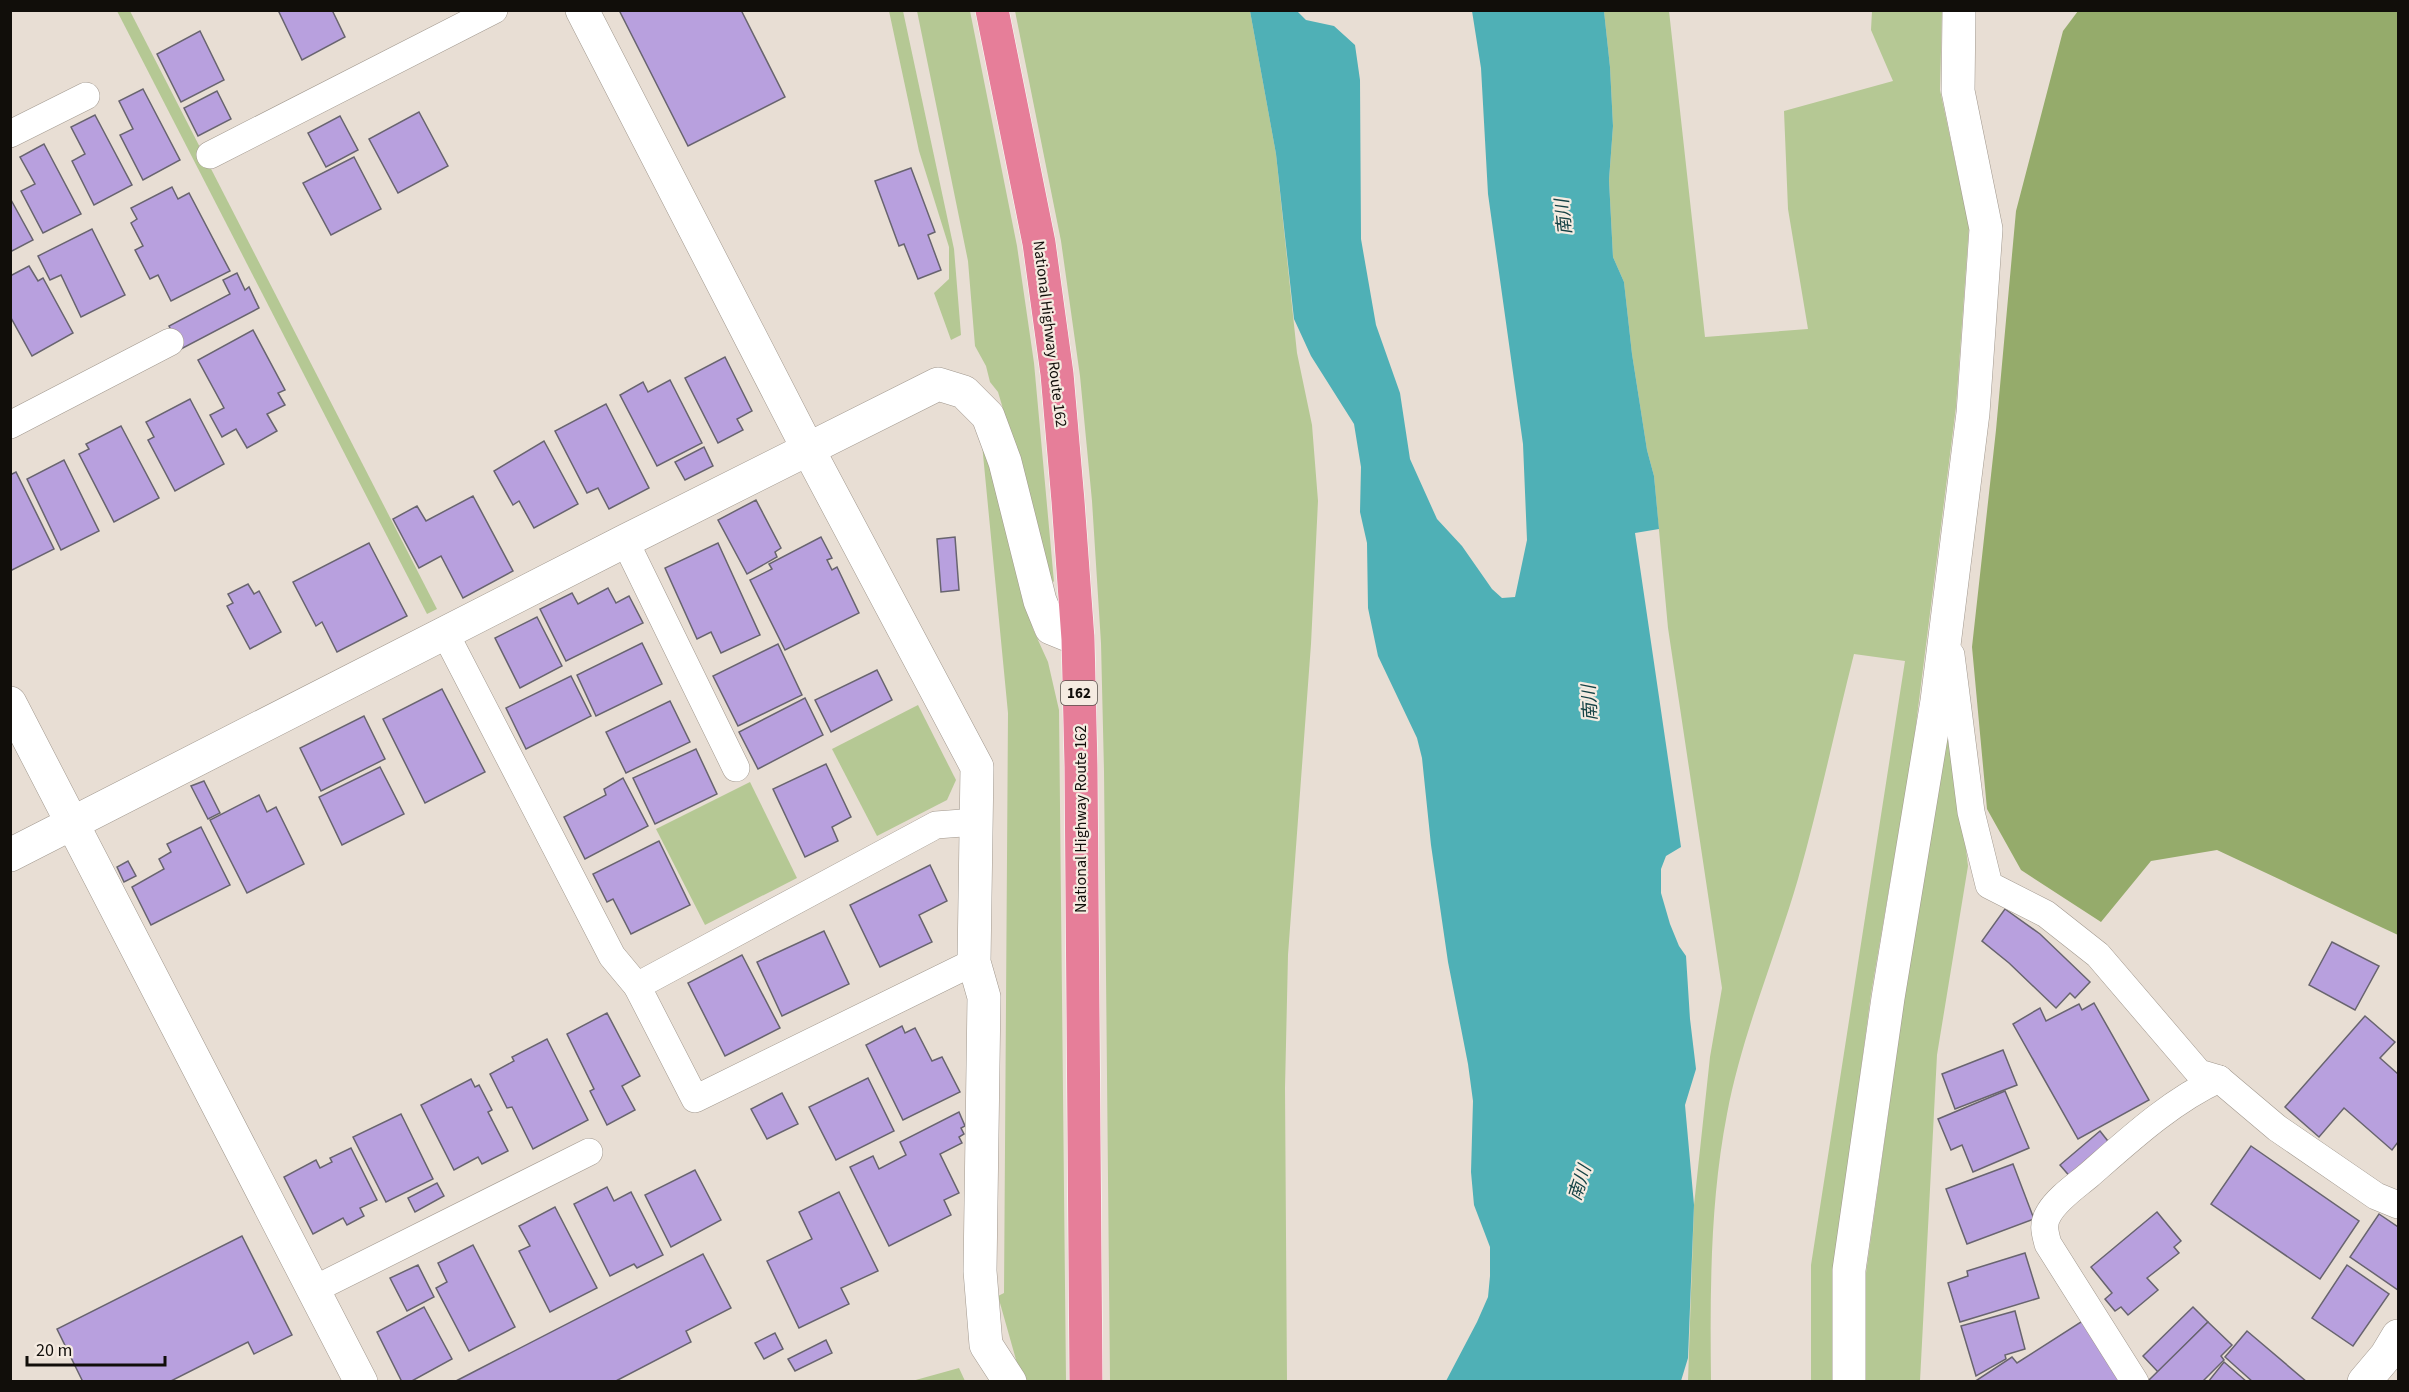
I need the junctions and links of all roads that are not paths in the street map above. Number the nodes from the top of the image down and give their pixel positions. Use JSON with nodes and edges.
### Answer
{"nodes":[{"id":1,"x":494,"y":10,"type":"edge"},
{"id":2,"x":582,"y":10,"type":"edge"},
{"id":3,"x":992,"y":10,"type":"edge"},
{"id":4,"x":1959,"y":10,"type":"edge"},
{"id":5,"x":86,"y":96,"type":"dead end"},
{"id":6,"x":10,"y":134,"type":"edge"},
{"id":7,"x":210,"y":155,"type":"dead end"},
{"id":8,"x":170,"y":342,"type":"dead end"},
{"id":9,"x":10,"y":425,"type":"edge"},
{"id":10,"x":808,"y":449,"type":"junction"},
{"id":11,"x":625,"y":541,"type":"junction"},
{"id":12,"x":1947,"y":625,"type":"junction"},
{"id":13,"x":445,"y":633,"type":"junction"},
{"id":14,"x":1078,"y":639,"type":"junction"},
{"id":15,"x":10,"y":703,"type":"edge"},
{"id":16,"x":736,"y":768,"type":"dead end"},
{"id":17,"x":976,"y":822,"type":"junction"},
{"id":18,"x":73,"y":823,"type":"junction"},
{"id":19,"x":10,"y":855,"type":"edge"},
{"id":20,"x":974,"y":963,"type":"junction"},
{"id":21,"x":637,"y":986,"type":"junction"},
{"id":22,"x":2219,"y":1079,"type":"junction"},
{"id":23,"x":589,"y":1152,"type":"dead end"},
{"id":24,"x":2398,"y":1205,"type":"edge"},
{"id":25,"x":315,"y":1289,"type":"junction"},
{"id":26,"x":2398,"y":1336,"type":"edge"},
{"id":27,"x":361,"y":1382,"type":"edge"},
{"id":28,"x":1010,"y":1382,"type":"edge"},
{"id":29,"x":1086,"y":1382,"type":"edge"},
{"id":30,"x":1849,"y":1382,"type":"edge"},
{"id":31,"x":2135,"y":1382,"type":"edge"},
{"id":32,"x":2364,"y":1382,"type":"edge"}],
"edges":[{"from":1,"to":7,"type":"lane"},
{"from":2,"to":10,"type":"street"},
{"from":3,"to":14,"type":"highway","name":"National Highway Route 162","number":"162"},
{"from":4,"to":12,"type":"street"},
{"from":5,"to":6,"type":"lane"},
{"from":8,"to":9,"type":"lane"},
{"from":10,"to":11,"type":"street"},
{"from":10,"to":14,"type":"street"},
{"from":10,"to":17,"type":"street"},
{"from":11,"to":13,"type":"street"},
{"from":11,"to":16,"type":"lane"},
{"from":12,"to":22,"type":"lane"},
{"from":12,"to":30,"type":"street"},
{"from":13,"to":18,"type":"street"},
{"from":13,"to":21,"type":"lane"},
{"from":14,"to":29,"type":"highway","name":"National Highway Route 162","number":"162"},
{"from":15,"to":18,"type":"street"},
{"from":17,"to":20,"type":"street"},
{"from":17,"to":21,"type":"lane"},
{"from":18,"to":19,"type":"street"},
{"from":18,"to":25,"type":"street"},
{"from":20,"to":21,"type":"lane"},
{"from":20,"to":28,"type":"street"},
{"from":22,"to":24,"type":"lane"},
{"from":22,"to":31,"type":"lane"},
{"from":23,"to":25,"type":"lane"},
{"from":25,"to":27,"type":"street"},
{"from":26,"to":32,"type":"street"}]}
